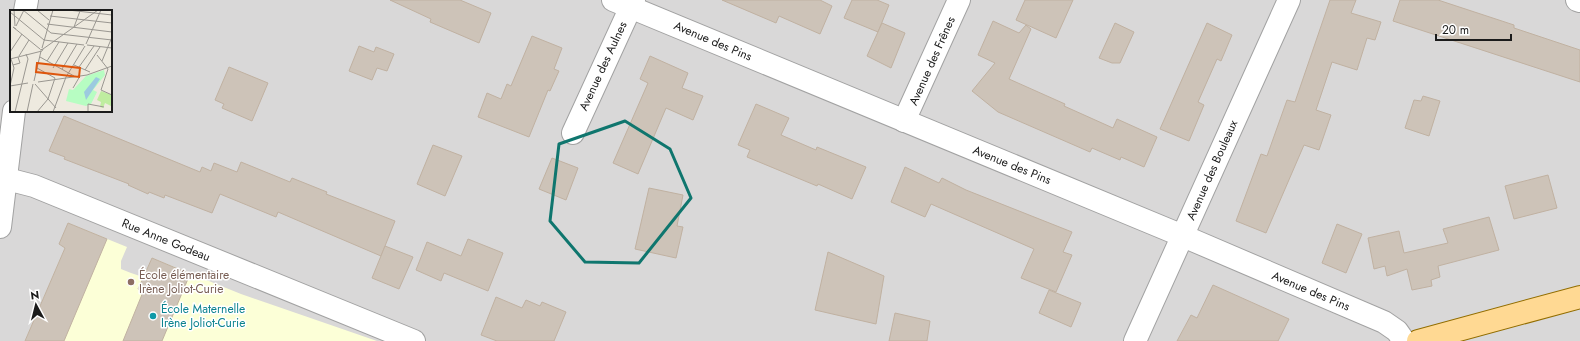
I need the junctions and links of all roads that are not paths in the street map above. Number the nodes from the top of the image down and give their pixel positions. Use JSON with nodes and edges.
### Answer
{"nodes":[{"id":1,"x":27,"y":0,"type":"edge"},
{"id":2,"x":959,"y":0,"type":"edge"},
{"id":3,"x":1289,"y":0,"type":"edge"},
{"id":4,"x":1577,"y":0,"type":"edge"},
{"id":5,"x":1580,"y":1,"type":"edge"},
{"id":6,"x":626,"y":2,"type":"edge"},
{"id":7,"x":26,"y":10,"type":"edge"},
{"id":8,"x":14,"y":112,"type":"edge"},
{"id":9,"x":904,"y":121,"type":"junction"},
{"id":10,"x":573,"y":133,"type":"dead end"},
{"id":11,"x":7,"y":179,"type":"junction"},
{"id":12,"x":0,"y":227,"type":"edge"},
{"id":13,"x":1183,"y":236,"type":"junction"},
{"id":14,"x":1580,"y":297,"type":"edge"},
{"id":15,"x":414,"y":341,"type":"edge"},
{"id":16,"x":1136,"y":341,"type":"edge"},
{"id":17,"x":1404,"y":341,"type":"edge"},
{"id":18,"x":1418,"y":341,"type":"edge"}],
"edges":[{"from":1,"to":7,"type":"street"},
{"from":2,"to":9,"type":"street","name":"Avenue des Frênes"},
{"from":3,"to":13,"type":"street","name":"Avenue des Bouleaux"},
{"from":4,"to":5,"type":"street"},
{"from":6,"to":9,"type":"street","name":"Avenue des Pins"},
{"from":6,"to":10,"type":"street","name":"Avenue des Aulnes"},
{"from":8,"to":11,"type":"street"},
{"from":9,"to":13,"type":"street","name":"Avenue des Pins"},
{"from":11,"to":12,"type":"street"},
{"from":11,"to":15,"type":"street","name":"Rue Anne Godeau"},
{"from":13,"to":16,"type":"street","name":"Avenue des Bouleaux"},
{"from":13,"to":17,"type":"street","name":"Avenue des Pins"},
{"from":14,"to":18,"type":"main road"}]}
